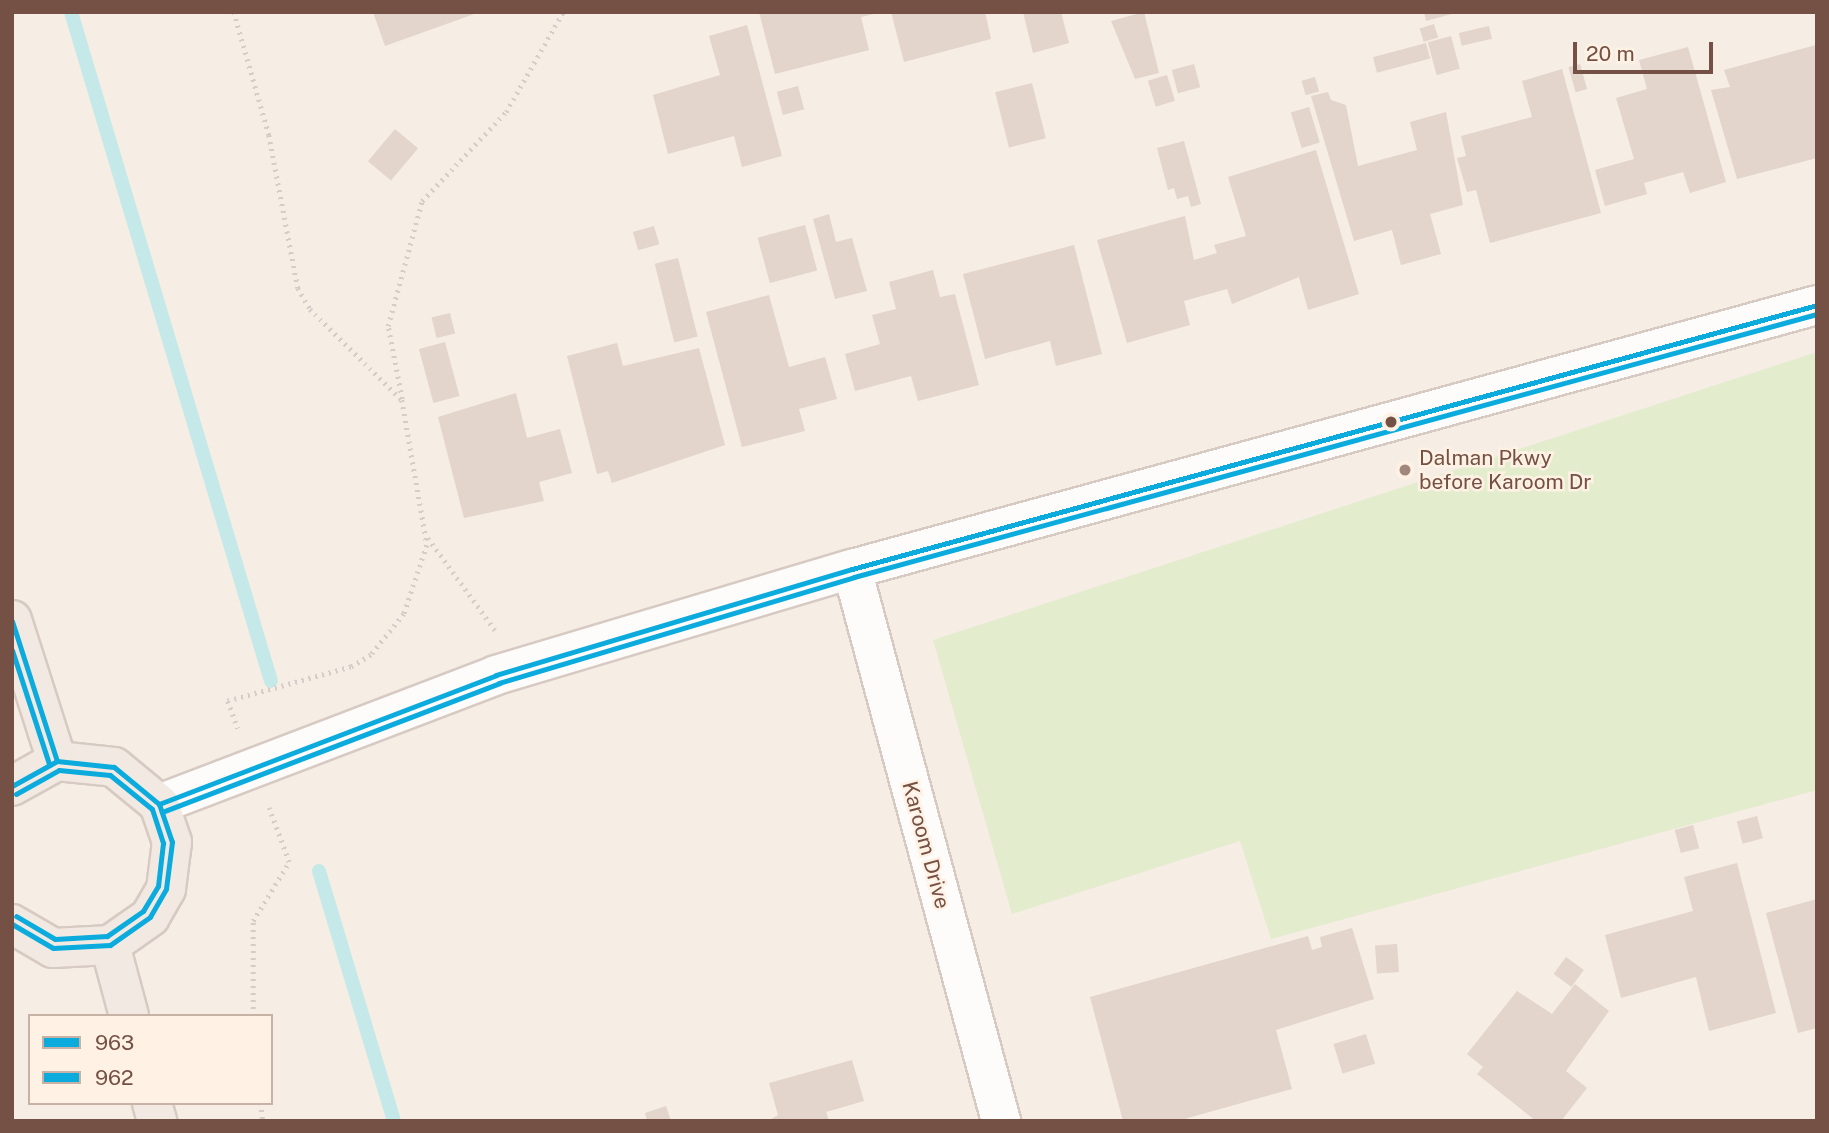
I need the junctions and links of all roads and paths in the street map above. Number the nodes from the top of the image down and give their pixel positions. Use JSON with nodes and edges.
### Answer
{"nodes":[{"id":1,"x":234,"y":12,"type":"edge"},
{"id":2,"x":564,"y":12,"type":"edge"},
{"id":3,"x":1817,"y":305,"type":"edge"},
{"id":4,"x":402,"y":400,"type":"junction"},
{"id":5,"x":427,"y":537,"type":"junction"},
{"id":6,"x":852,"y":569,"type":"junction"},
{"id":7,"x":12,"y":620,"type":"edge"},
{"id":8,"x":522,"y":668,"type":"junction"},
{"id":9,"x":57,"y":761,"type":"junction"},
{"id":10,"x":253,"y":767,"type":"junction"},
{"id":11,"x":12,"y":786,"type":"edge"},
{"id":12,"x":159,"y":804,"type":"junction"},
{"id":13,"x":12,"y":924,"type":"edge"},
{"id":14,"x":110,"y":945,"type":"junction"},
{"id":15,"x":128,"y":1014,"type":"edge"},
{"id":16,"x":253,"y":1014,"type":"edge"},
{"id":17,"x":1001,"y":1121,"type":"edge"}],
"edges":[{"from":1,"to":4,"type":"path"},
{"from":2,"to":4,"type":"path"},
{"from":3,"to":6,"type":"street"},
{"from":4,"to":5,"type":"path"},
{"from":5,"to":8,"type":"path"},
{"from":5,"to":10,"type":"path"},
{"from":6,"to":8,"type":"street"},
{"from":6,"to":17,"type":"street","name":"Karoom Drive"},
{"from":7,"to":9,"type":"main road"},
{"from":8,"to":10,"type":"street"},
{"from":9,"to":11,"type":"main road"},
{"from":9,"to":12,"type":"main road"},
{"from":10,"to":12,"type":"street"},
{"from":10,"to":16,"type":"path"},
{"from":12,"to":14,"type":"main road"},
{"from":13,"to":14,"type":"main road"},
{"from":14,"to":15,"type":"main road"}]}
